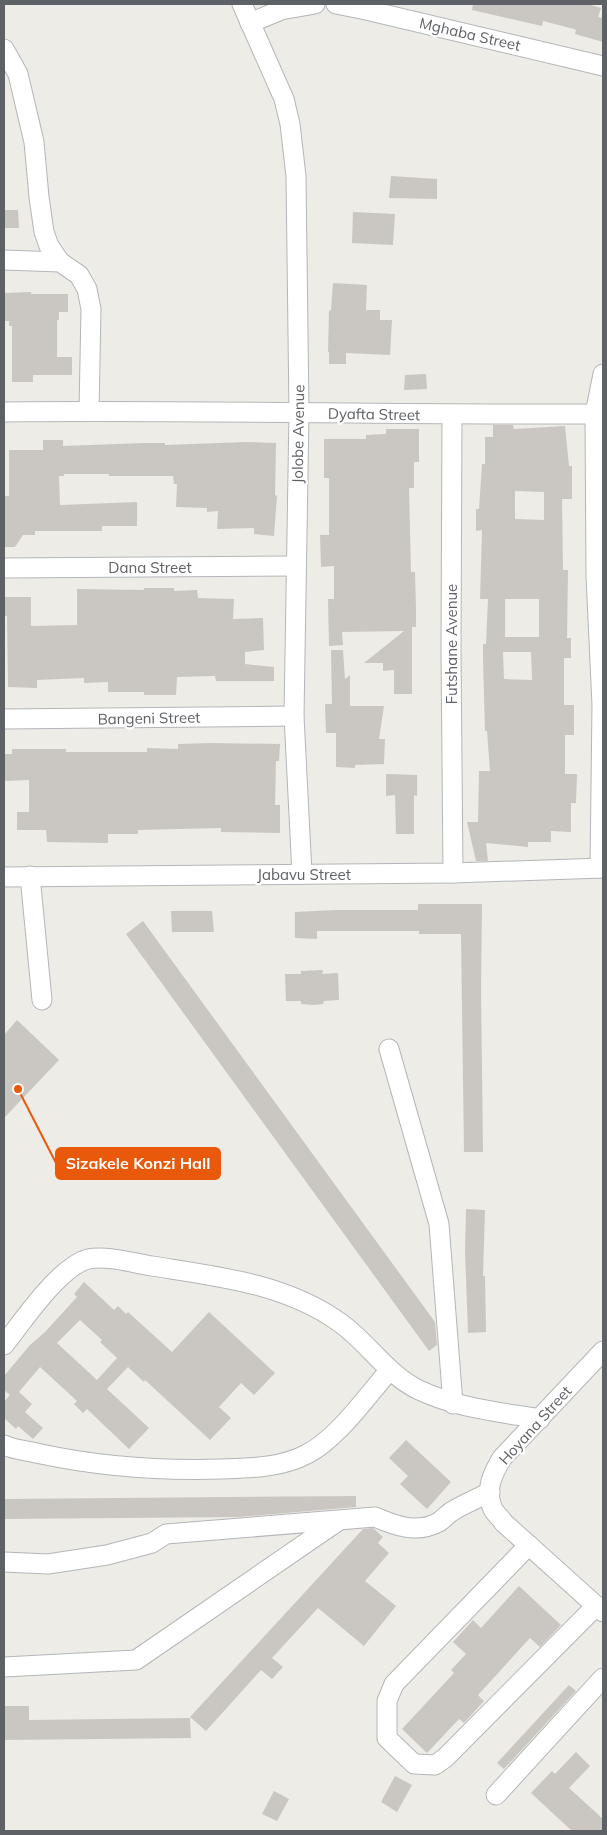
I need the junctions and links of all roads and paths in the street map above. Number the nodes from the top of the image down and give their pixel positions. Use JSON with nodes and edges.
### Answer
{"nodes":[{"id":1,"x":242,"y":4,"type":"edge"},
{"id":2,"x":315,"y":4,"type":"edge"},
{"id":3,"x":336,"y":4,"type":"edge"},
{"id":4,"x":250,"y":23,"type":"junction"},
{"id":5,"x":4,"y":49,"type":"edge"},
{"id":6,"x":603,"y":66,"type":"edge"},
{"id":7,"x":4,"y":260,"type":"edge"},
{"id":8,"x":60,"y":262,"type":"junction"},
{"id":9,"x":603,"y":374,"type":"edge"},
{"id":10,"x":89,"y":411,"type":"junction"},
{"id":11,"x":4,"y":412,"type":"edge"},
{"id":12,"x":299,"y":412,"type":"junction"},
{"id":13,"x":595,"y":414,"type":"junction"},
{"id":14,"x":452,"y":415,"type":"junction"},
{"id":15,"x":296,"y":566,"type":"junction"},
{"id":16,"x":4,"y":568,"type":"edge"},
{"id":17,"x":602,"y":705,"type":"edge"},
{"id":18,"x":294,"y":716,"type":"junction"},
{"id":19,"x":4,"y":719,"type":"edge"},
{"id":20,"x":601,"y":868,"type":"edge"},
{"id":21,"x":453,"y":873,"type":"junction"},
{"id":22,"x":302,"y":874,"type":"junction"},
{"id":23,"x":30,"y":876,"type":"junction"},
{"id":24,"x":4,"y":877,"type":"edge"},
{"id":25,"x":42,"y":1000,"type":"dead end"},
{"id":26,"x":389,"y":1049,"type":"dead end"},
{"id":27,"x":4,"y":1345,"type":"edge"},
{"id":28,"x":603,"y":1351,"type":"edge"},
{"id":29,"x":389,"y":1370,"type":"junction"},
{"id":30,"x":453,"y":1404,"type":"junction"},
{"id":31,"x":540,"y":1419,"type":"junction"},
{"id":32,"x":4,"y":1445,"type":"edge"},
{"id":33,"x":490,"y":1492,"type":"junction"},
{"id":34,"x":339,"y":1520,"type":"junction"},
{"id":35,"x":529,"y":1545,"type":"junction"},
{"id":36,"x":4,"y":1562,"type":"edge"},
{"id":37,"x":600,"y":1609,"type":"edge"},
{"id":38,"x":4,"y":1667,"type":"edge"},
{"id":39,"x":603,"y":1678,"type":"edge"},
{"id":40,"x":496,"y":1795,"type":"dead end"}],
"edges":[{"from":1,"to":4,"type":"street","name":"Jolobe Avenue"},
{"from":2,"to":4,"type":"street"},
{"from":3,"to":6,"type":"street","name":"Mghaba Street"},
{"from":4,"to":12,"type":"street","name":"Jolobe Avenue"},
{"from":5,"to":8,"type":"street"},
{"from":7,"to":8,"type":"street"},
{"from":8,"to":10,"type":"street"},
{"from":9,"to":13,"type":"street"},
{"from":10,"to":11,"type":"street","name":"Dyafta Street"},
{"from":10,"to":12,"type":"street","name":"Dyafta Street"},
{"from":12,"to":14,"type":"street","name":"Dyafta Street"},
{"from":12,"to":15,"type":"street","name":"Jolobe Avenue"},
{"from":13,"to":14,"type":"street","name":"Dyafta Street"},
{"from":13,"to":17,"type":"street"},
{"from":14,"to":21,"type":"street","name":"Futshane Avenue"},
{"from":15,"to":16,"type":"street","name":"Dana Street"},
{"from":15,"to":18,"type":"street","name":"Jolobe Avenue"},
{"from":17,"to":20,"type":"street"},
{"from":18,"to":19,"type":"street","name":"Bangeni Street"},
{"from":18,"to":22,"type":"street","name":"Jolobe Avenue"},
{"from":20,"to":21,"type":"street","name":"Jabavu Street"},
{"from":21,"to":22,"type":"street","name":"Jabavu Street"},
{"from":22,"to":23,"type":"street","name":"Jabavu Street"},
{"from":23,"to":24,"type":"street","name":"Jabavu Street"},
{"from":23,"to":25,"type":"street"},
{"from":26,"to":30,"type":"street"},
{"from":27,"to":29,"type":"street"},
{"from":28,"to":31,"type":"street","name":"Hoyana Street"},
{"from":29,"to":30,"type":"street"},
{"from":29,"to":32,"type":"street"},
{"from":30,"to":31,"type":"street"},
{"from":31,"to":33,"type":"street","name":"Hoyana Street"},
{"from":33,"to":34,"type":"street"},
{"from":33,"to":35,"type":"street"},
{"from":34,"to":36,"type":"street"},
{"from":34,"to":38,"type":"street"},
{"from":35,"to":37,"type":"street"},
{"from":35,"to":37,"type":"street"},
{"from":39,"to":40,"type":"street"}]}
